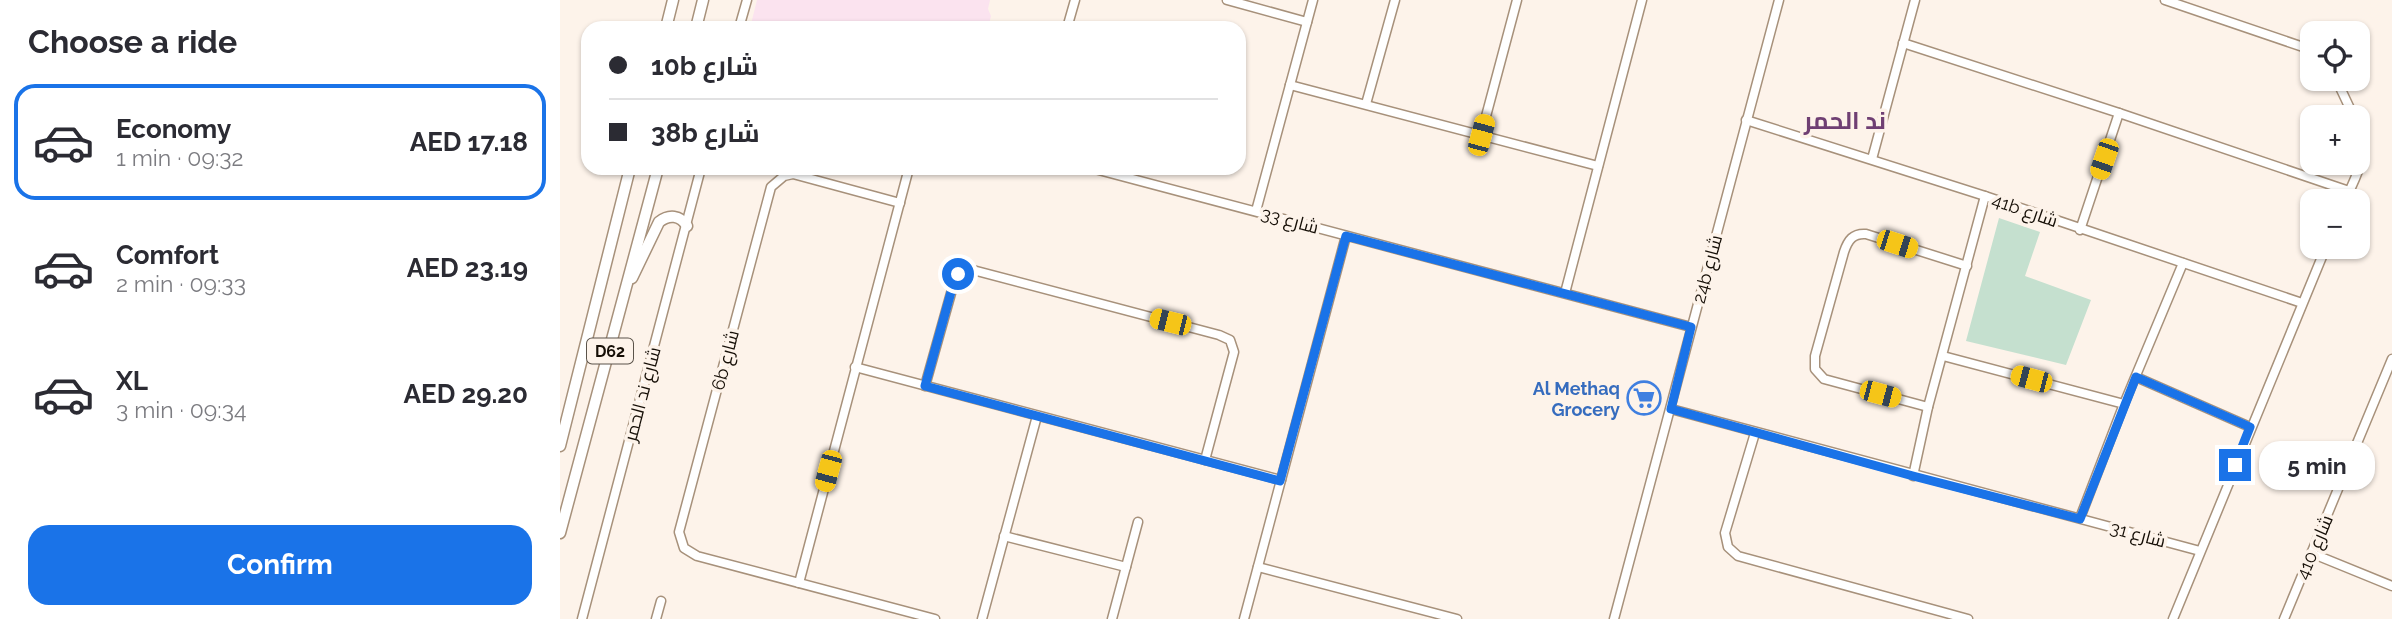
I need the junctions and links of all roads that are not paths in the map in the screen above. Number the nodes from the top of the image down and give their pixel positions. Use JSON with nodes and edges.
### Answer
{"nodes":[{"id":1,"x":673,"y":0,"type":"edge"},
{"id":2,"x":703,"y":0,"type":"edge"},
{"id":3,"x":747,"y":0,"type":"edge"},
{"id":4,"x":1075,"y":0,"type":"edge"},
{"id":5,"x":1227,"y":0,"type":"edge"},
{"id":6,"x":1313,"y":0,"type":"edge"},
{"id":7,"x":1395,"y":0,"type":"edge"},
{"id":8,"x":1517,"y":0,"type":"edge"},
{"id":9,"x":1642,"y":0,"type":"edge"},
{"id":10,"x":1777,"y":0,"type":"edge"},
{"id":11,"x":1915,"y":0,"type":"edge"},
{"id":12,"x":2165,"y":0,"type":"edge"},
{"id":13,"x":668,"y":21,"type":"edge"},
{"id":14,"x":698,"y":21,"type":"edge"},
{"id":15,"x":741,"y":21,"type":"edge"},
{"id":16,"x":1070,"y":21,"type":"edge"},
{"id":17,"x":1307,"y":22,"type":"junction"},
{"id":18,"x":1903,"y":43,"type":"junction"},
{"id":19,"x":2300,"y":46,"type":"edge"},
{"id":20,"x":1290,"y":85,"type":"junction"},
{"id":21,"x":1366,"y":104,"type":"junction"},
{"id":22,"x":2119,"y":113,"type":"junction"},
{"id":23,"x":1746,"y":120,"type":"junction"},
{"id":24,"x":1481,"y":135,"type":"junction"},
{"id":25,"x":1872,"y":159,"type":"junction"},
{"id":26,"x":1598,"y":166,"type":"junction"},
{"id":27,"x":628,"y":175,"type":"edge"},
{"id":28,"x":656,"y":175,"type":"edge"},
{"id":29,"x":699,"y":175,"type":"edge"},
{"id":30,"x":790,"y":175,"type":"edge"},
{"id":31,"x":797,"y":175,"type":"edge"},
{"id":32,"x":907,"y":175,"type":"edge"},
{"id":33,"x":1118,"y":175,"type":"edge"},
{"id":34,"x":2343,"y":189,"type":"edge"},
{"id":35,"x":1985,"y":196,"type":"junction"},
{"id":36,"x":900,"y":203,"type":"junction"},
{"id":37,"x":1256,"y":211,"type":"junction"},
{"id":38,"x":687,"y":226,"type":"junction"},
{"id":39,"x":2080,"y":230,"type":"junction"},
{"id":40,"x":1346,"y":236,"type":"junction"},
{"id":41,"x":2321,"y":259,"type":"edge"},
{"id":42,"x":2183,"y":264,"type":"junction"},
{"id":43,"x":1967,"y":267,"type":"junction"},
{"id":44,"x":625,"y":290,"type":"junction"},
{"id":45,"x":1565,"y":293,"type":"junction"},
{"id":46,"x":2302,"y":303,"type":"junction"},
{"id":47,"x":1691,"y":327,"type":"junction"},
{"id":48,"x":1943,"y":356,"type":"junction"},
{"id":49,"x":2392,"y":359,"type":"edge"},
{"id":50,"x":855,"y":367,"type":"junction"},
{"id":51,"x":2136,"y":377,"type":"junction"},
{"id":52,"x":925,"y":386,"type":"junction"},
{"id":53,"x":2124,"y":404,"type":"junction"},
{"id":54,"x":1928,"y":407,"type":"junction"},
{"id":55,"x":1671,"y":409,"type":"junction"},
{"id":56,"x":1037,"y":416,"type":"junction"},
{"id":57,"x":2250,"y":427,"type":"junction"},
{"id":58,"x":1755,"y":433,"type":"junction"},
{"id":59,"x":560,"y":446,"type":"edge"},
{"id":60,"x":1205,"y":460,"type":"junction"},
{"id":61,"x":1913,"y":476,"type":"junction"},
{"id":62,"x":1280,"y":481,"type":"junction"},
{"id":63,"x":2080,"y":519,"type":"junction"},
{"id":64,"x":1138,"y":522,"type":"dead end"},
{"id":65,"x":560,"y":533,"type":"edge"},
{"id":66,"x":1004,"y":536,"type":"junction"},
{"id":67,"x":2200,"y":551,"type":"junction"},
{"id":68,"x":2311,"y":554,"type":"junction"},
{"id":69,"x":1126,"y":567,"type":"junction"},
{"id":70,"x":1258,"y":567,"type":"junction"},
{"id":71,"x":799,"y":583,"type":"junction"},
{"id":72,"x":2392,"y":586,"type":"edge"},
{"id":73,"x":661,"y":601,"type":"dead end"},
{"id":74,"x":582,"y":619,"type":"edge"},
{"id":75,"x":656,"y":619,"type":"edge"},
{"id":76,"x":934,"y":619,"type":"edge"},
{"id":77,"x":982,"y":619,"type":"edge"},
{"id":78,"x":1112,"y":619,"type":"edge"},
{"id":79,"x":1244,"y":619,"type":"edge"},
{"id":80,"x":1457,"y":619,"type":"edge"},
{"id":81,"x":1614,"y":619,"type":"edge"},
{"id":82,"x":1968,"y":619,"type":"edge"},
{"id":83,"x":2173,"y":619,"type":"edge"},
{"id":84,"x":2284,"y":619,"type":"edge"}],
"edges":[{"from":1,"to":13,"type":"main road"},
{"from":2,"to":14,"type":"main road"},
{"from":3,"to":15,"type":"street"},
{"from":4,"to":16,"type":"street"},
{"from":5,"to":17,"type":"street"},
{"from":6,"to":17,"type":"street"},
{"from":7,"to":21,"type":"street"},
{"from":8,"to":24,"type":"street"},
{"from":9,"to":26,"type":"street"},
{"from":10,"to":23,"type":"street","name":"24b شارع"},
{"from":11,"to":18,"type":"street"},
{"from":12,"to":19,"type":"street"},
{"from":17,"to":20,"type":"street"},
{"from":18,"to":22,"type":"street"},
{"from":18,"to":25,"type":"street"},
{"from":20,"to":21,"type":"street"},
{"from":20,"to":37,"type":"street"},
{"from":21,"to":24,"type":"street"},
{"from":22,"to":34,"type":"street"},
{"from":22,"to":39,"type":"street"},
{"from":23,"to":25,"type":"street","name":"41b شارع"},
{"from":23,"to":47,"type":"street","name":"24b شارع"},
{"from":24,"to":26,"type":"street"},
{"from":25,"to":35,"type":"street","name":"41b شارع"},
{"from":26,"to":45,"type":"street"},
{"from":27,"to":59,"type":"main road","number":"D62"},
{"from":28,"to":44,"type":"main road","number":"D62"},
{"from":29,"to":38,"type":"street","name":"شارع ند الحمر"},
{"from":30,"to":71,"type":"street","name":"6b شارع"},
{"from":31,"to":36,"type":"street","name":"6b شارع"},
{"from":32,"to":36,"type":"street"},
{"from":33,"to":37,"type":"street","name":"شارع 33"},
{"from":35,"to":39,"type":"street","name":"41b شارع"},
{"from":35,"to":43,"type":"street"},
{"from":36,"to":50,"type":"street"},
{"from":37,"to":40,"type":"street","name":"شارع 33"},
{"from":38,"to":44,"type":"main road"},
{"from":38,"to":74,"type":"street","name":"شارع ند الحمر"},
{"from":39,"to":42,"type":"street","name":"41b شارع"},
{"from":40,"to":45,"type":"street","name":"شارع 33"},
{"from":40,"to":62,"type":"street"},
{"from":41,"to":46,"type":"street"},
{"from":42,"to":46,"type":"street","name":"41b شارع"},
{"from":42,"to":51,"type":"street"},
{"from":43,"to":48,"type":"street"},
{"from":43,"to":54,"type":"street"},
{"from":44,"to":65,"type":"main road","number":"D62"},
{"from":45,"to":47,"type":"street","name":"شارع 33"},
{"from":46,"to":57,"type":"street"},
{"from":47,"to":55,"type":"street","name":"24b شارع"},
{"from":48,"to":53,"type":"street"},
{"from":48,"to":54,"type":"street"},
{"from":49,"to":68,"type":"street","name":"شارع 410"},
{"from":50,"to":52,"type":"street"},
{"from":50,"to":71,"type":"street"},
{"from":51,"to":53,"type":"street"},
{"from":51,"to":57,"type":"street"},
{"from":52,"to":56,"type":"street"},
{"from":52,"to":60,"type":"street"},
{"from":53,"to":63,"type":"street"},
{"from":54,"to":61,"type":"street"},
{"from":55,"to":58,"type":"street","name":"شارع 31"},
{"from":55,"to":81,"type":"street","name":"24b شارع"},
{"from":56,"to":60,"type":"street"},
{"from":56,"to":66,"type":"street"},
{"from":57,"to":67,"type":"street"},
{"from":58,"to":61,"type":"street","name":"شارع 31"},
{"from":58,"to":82,"type":"street"},
{"from":60,"to":62,"type":"street"},
{"from":61,"to":63,"type":"street","name":"شارع 31"},
{"from":62,"to":70,"type":"street"},
{"from":63,"to":67,"type":"street","name":"شارع 31"},
{"from":64,"to":69,"type":"street"},
{"from":66,"to":69,"type":"street"},
{"from":66,"to":77,"type":"street"},
{"from":67,"to":83,"type":"street"},
{"from":68,"to":72,"type":"street"},
{"from":68,"to":84,"type":"street","name":"شارع 410"},
{"from":69,"to":78,"type":"street"},
{"from":70,"to":79,"type":"street"},
{"from":70,"to":80,"type":"street"},
{"from":71,"to":76,"type":"street"},
{"from":73,"to":75,"type":"street"}]}
